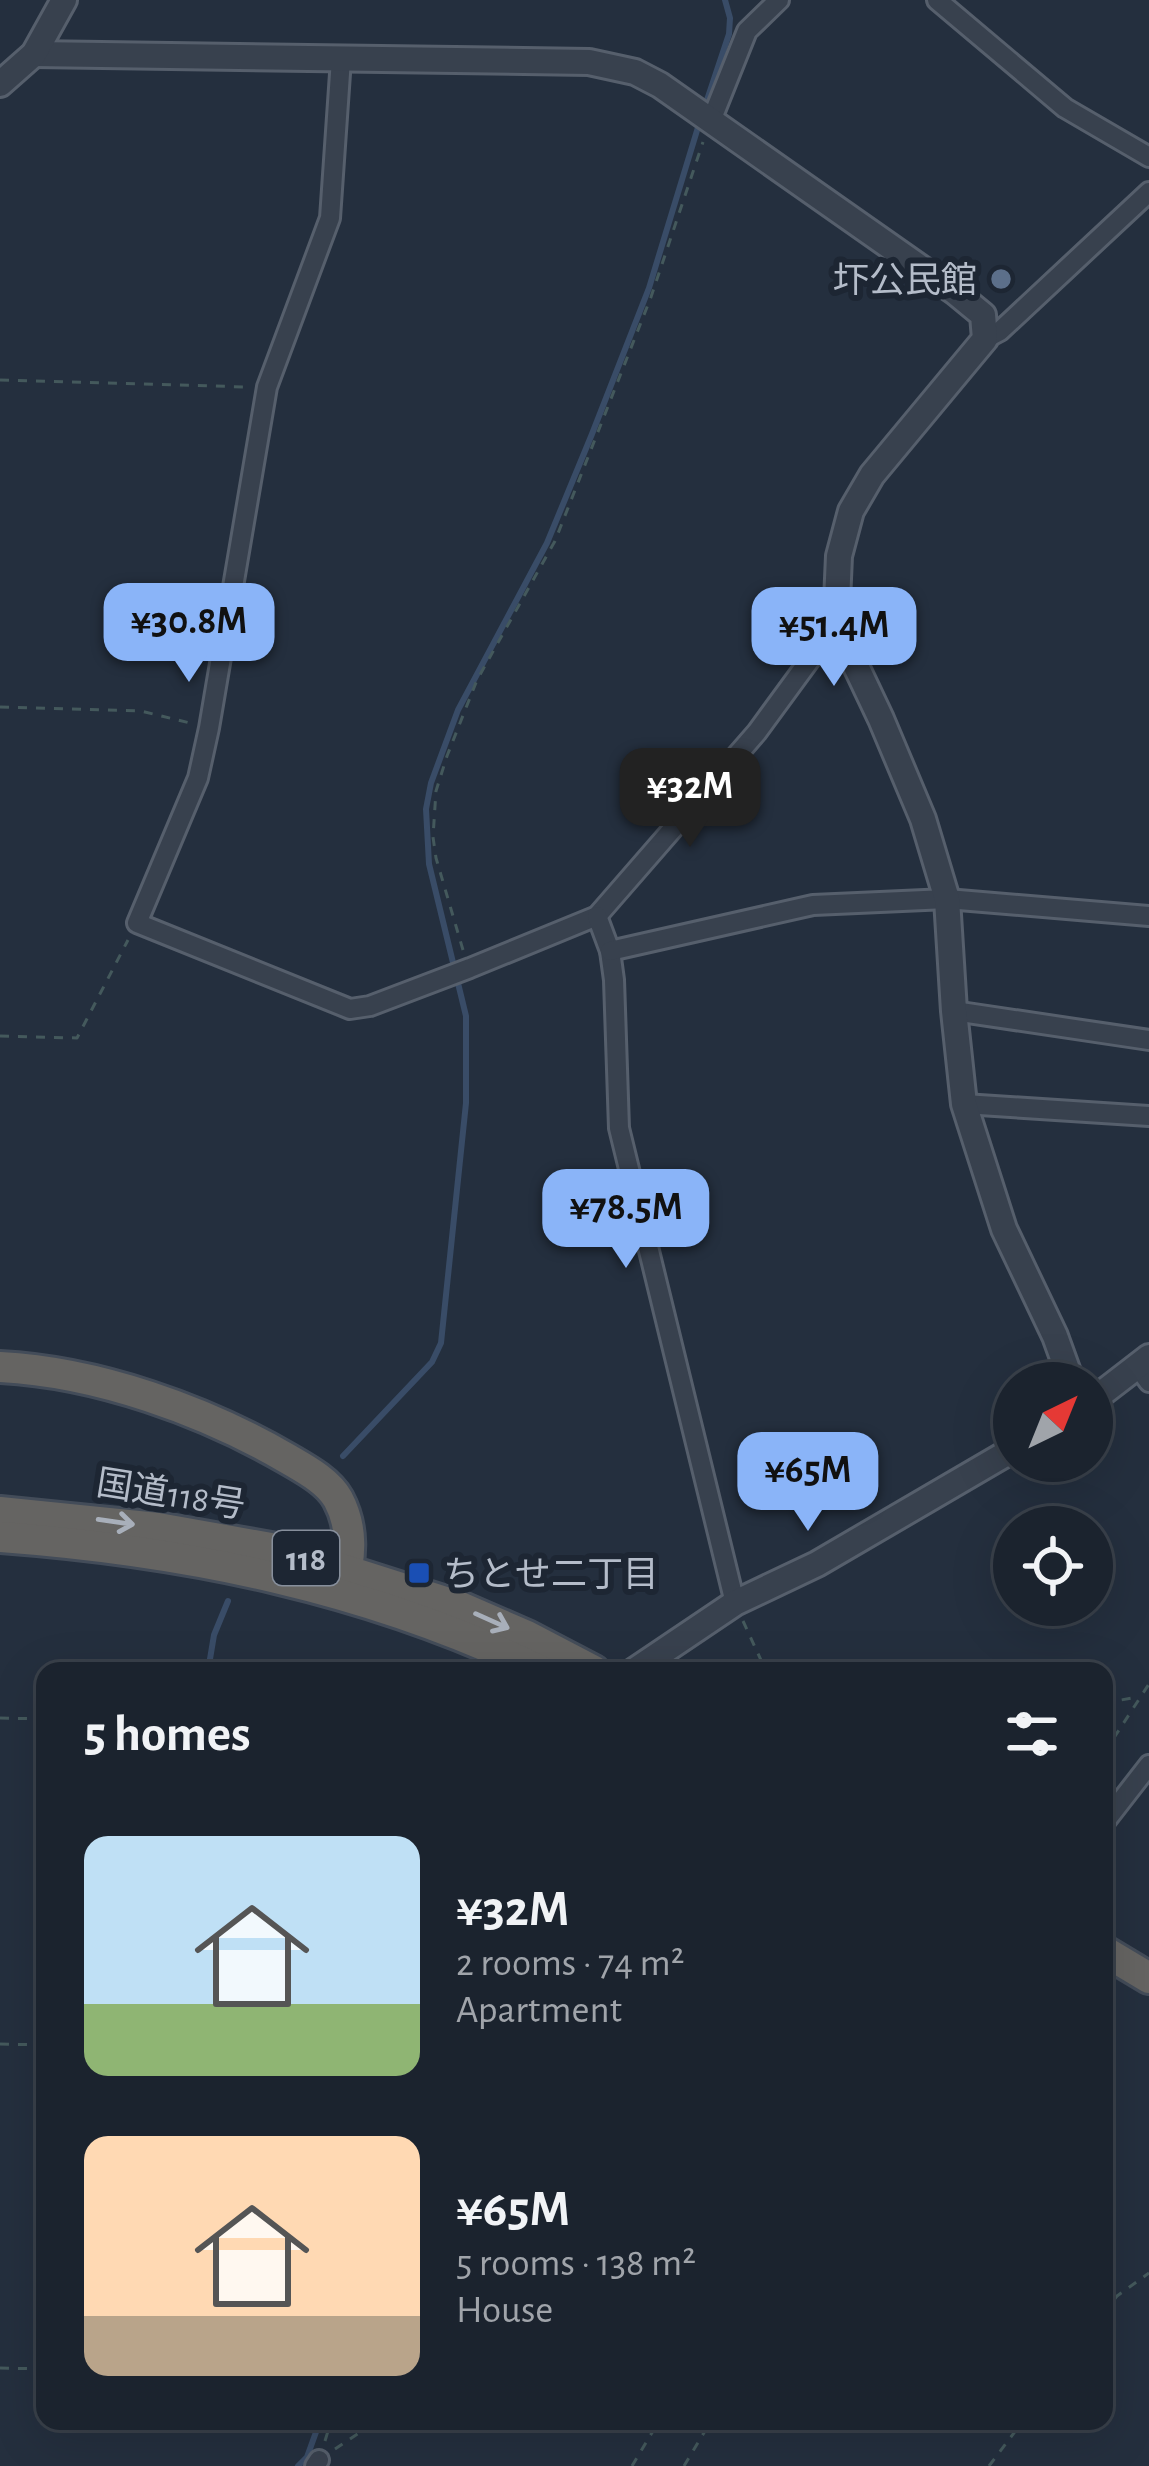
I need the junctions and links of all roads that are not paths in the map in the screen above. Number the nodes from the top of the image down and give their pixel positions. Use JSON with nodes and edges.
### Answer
{"nodes":[{"id":1,"x":64,"y":0,"type":"edge"},
{"id":2,"x":779,"y":0,"type":"edge"},
{"id":3,"x":937,"y":0,"type":"edge"},
{"id":4,"x":34,"y":54,"type":"junction"},
{"id":5,"x":341,"y":59,"type":"junction"},
{"id":6,"x":0,"y":84,"type":"edge"},
{"id":7,"x":703,"y":116,"type":"junction"},
{"id":8,"x":1149,"y":157,"type":"edge"},
{"id":9,"x":1149,"y":192,"type":"edge"},
{"id":10,"x":985,"y":339,"type":"junction"},
{"id":11,"x":836,"y":624,"type":"junction"},
{"id":12,"x":947,"y":898,"type":"junction"},
{"id":13,"x":597,"y":916,"type":"junction"},
{"id":14,"x":1149,"y":916,"type":"edge"},
{"id":15,"x":610,"y":951,"type":"junction"},
{"id":16,"x":954,"y":1011,"type":"junction"},
{"id":17,"x":1149,"y":1040,"type":"edge"},
{"id":18,"x":964,"y":1105,"type":"junction"},
{"id":19,"x":1149,"y":1116,"type":"edge"},
{"id":20,"x":1064,"y":1362,"type":"edge"},
{"id":21,"x":0,"y":1367,"type":"edge"},
{"id":22,"x":1146,"y":1368,"type":"edge"},
{"id":23,"x":1113,"y":1388,"type":"edge"},
{"id":24,"x":993,"y":1461,"type":"edge"},
{"id":25,"x":0,"y":1512,"type":"edge"},
{"id":26,"x":0,"y":1537,"type":"edge"},
{"id":27,"x":343,"y":1582,"type":"junction"},
{"id":28,"x":735,"y":1603,"type":"junction"},
{"id":29,"x":521,"y":1662,"type":"edge"},
{"id":30,"x":577,"y":1662,"type":"edge"},
{"id":31,"x":647,"y":1662,"type":"edge"},
{"id":32,"x":1149,"y":1765,"type":"edge"},
{"id":33,"x":1113,"y":1811,"type":"edge"},
{"id":34,"x":1113,"y":1956,"type":"edge"},
{"id":35,"x":1149,"y":1978,"type":"edge"}],
"edges":[{"from":1,"to":4,"type":"street"},
{"from":2,"to":7,"type":"street"},
{"from":3,"to":8,"type":"street"},
{"from":4,"to":5,"type":"street"},
{"from":4,"to":6,"type":"street"},
{"from":5,"to":7,"type":"street"},
{"from":5,"to":13,"type":"street"},
{"from":7,"to":10,"type":"street"},
{"from":9,"to":10,"type":"street"},
{"from":10,"to":11,"type":"street"},
{"from":11,"to":12,"type":"street"},
{"from":11,"to":13,"type":"street"},
{"from":12,"to":14,"type":"street"},
{"from":12,"to":15,"type":"street"},
{"from":12,"to":16,"type":"street"},
{"from":13,"to":15,"type":"street"},
{"from":15,"to":28,"type":"street"},
{"from":16,"to":17,"type":"street"},
{"from":16,"to":18,"type":"street"},
{"from":18,"to":19,"type":"street"},
{"from":18,"to":20,"type":"street"},
{"from":21,"to":27,"type":"highway"},
{"from":22,"to":23,"type":"street"},
{"from":24,"to":28,"type":"street"},
{"from":25,"to":27,"type":"highway","name":"国道118号","number":"118","one_way":true},
{"from":26,"to":27,"type":"highway","name":"国道118号","number":"118"},
{"from":27,"to":29,"type":"highway","name":"国道118号","number":"118"},
{"from":27,"to":30,"type":"highway","name":"国道118号","number":"118","one_way":true},
{"from":28,"to":31,"type":"street"},
{"from":32,"to":33,"type":"street"},
{"from":34,"to":35,"type":"highway"}]}
